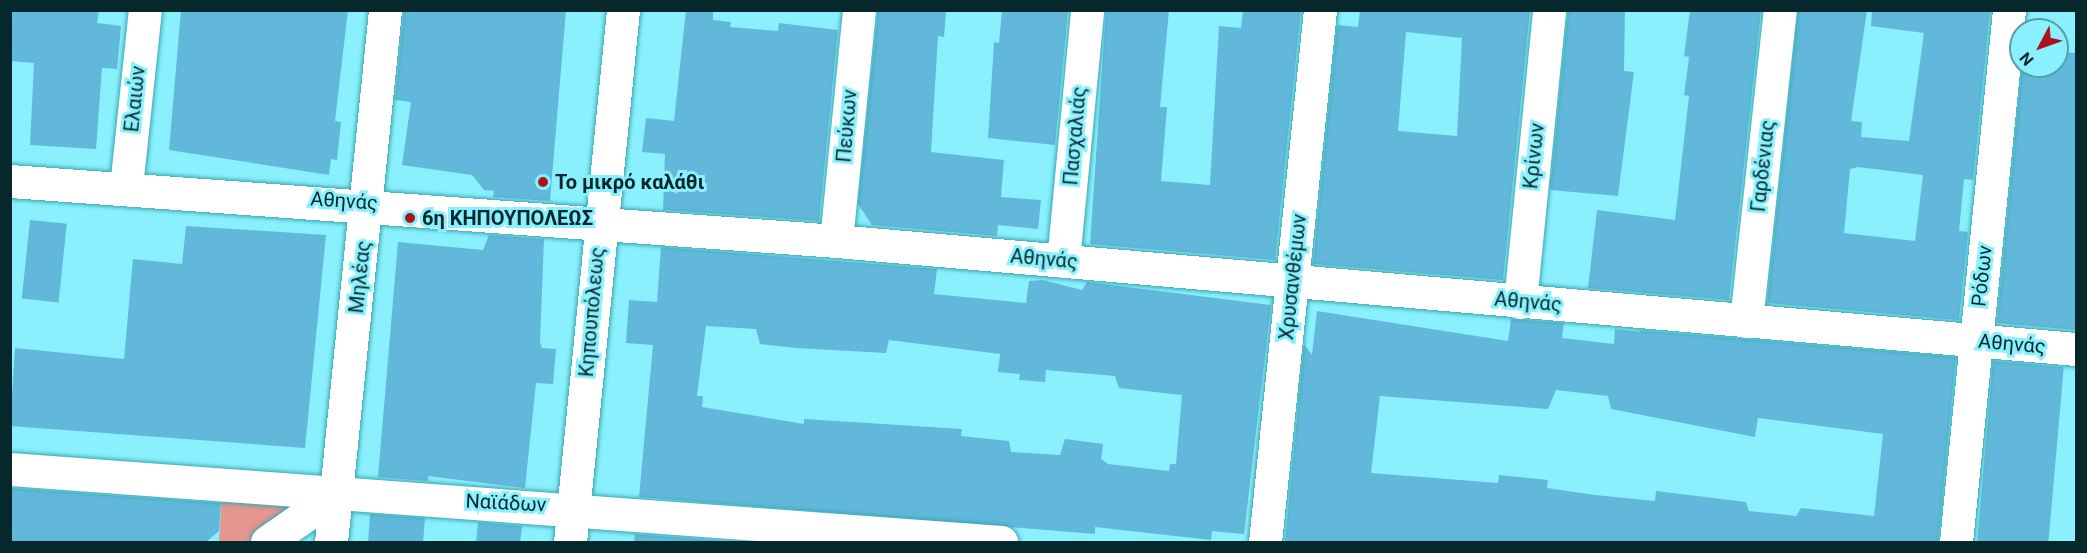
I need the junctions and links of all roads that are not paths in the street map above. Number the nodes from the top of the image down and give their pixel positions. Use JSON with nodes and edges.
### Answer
{"nodes":[{"id":1,"x":145,"y":10,"type":"edge"},
{"id":2,"x":385,"y":10,"type":"edge"},
{"id":3,"x":623,"y":10,"type":"edge"},
{"id":4,"x":859,"y":10,"type":"edge"},
{"id":5,"x":1087,"y":10,"type":"edge"},
{"id":6,"x":1320,"y":10,"type":"edge"},
{"id":7,"x":1549,"y":10,"type":"edge"},
{"id":8,"x":1779,"y":10,"type":"edge"},
{"id":9,"x":2009,"y":10,"type":"edge"},
{"id":10,"x":10,"y":181,"type":"edge"},
{"id":11,"x":126,"y":186,"type":"junction"},
{"id":12,"x":368,"y":203,"type":"junction"},
{"id":13,"x":600,"y":224,"type":"junction"},
{"id":14,"x":836,"y":241,"type":"junction"},
{"id":15,"x":1064,"y":261,"type":"junction"},
{"id":16,"x":1293,"y":281,"type":"junction"},
{"id":17,"x":1520,"y":302,"type":"junction"},
{"id":18,"x":1746,"y":321,"type":"junction"},
{"id":19,"x":1976,"y":341,"type":"junction"},
{"id":20,"x":2076,"y":349,"type":"edge"},
{"id":21,"x":10,"y":468,"type":"edge"},
{"id":22,"x":336,"y":494,"type":"junction"},
{"id":23,"x":574,"y":507,"type":"junction"},
{"id":24,"x":267,"y":543,"type":"edge"},
{"id":25,"x":331,"y":543,"type":"edge"},
{"id":26,"x":570,"y":543,"type":"edge"},
{"id":27,"x":1001,"y":543,"type":"edge"},
{"id":28,"x":1265,"y":543,"type":"edge"},
{"id":29,"x":1956,"y":543,"type":"edge"}],
"edges":[{"from":1,"to":11,"type":"street","name":"Ελαιών"},
{"from":2,"to":12,"type":"street","name":"Μηλέας"},
{"from":3,"to":13,"type":"street","name":"Κηπουπόλεως"},
{"from":4,"to":14,"type":"street","name":"Πεύκων"},
{"from":5,"to":15,"type":"street","name":"Πασχαλιάς"},
{"from":6,"to":16,"type":"street","name":"Χρυσανθέμων"},
{"from":7,"to":17,"type":"street","name":"Κρίνων"},
{"from":8,"to":18,"type":"street","name":"Γαρδένιας"},
{"from":9,"to":19,"type":"street","name":"Ρόδων"},
{"from":10,"to":11,"type":"street","name":"Αθηνάς"},
{"from":11,"to":12,"type":"street","name":"Αθηνάς"},
{"from":12,"to":13,"type":"street","name":"Αθηνάς"},
{"from":12,"to":22,"type":"street","name":"Μηλέας"},
{"from":13,"to":14,"type":"street","name":"Αθηνάς"},
{"from":13,"to":23,"type":"street","name":"Κηπουπόλεως"},
{"from":14,"to":15,"type":"street","name":"Αθηνάς"},
{"from":15,"to":16,"type":"street","name":"Αθηνάς"},
{"from":16,"to":17,"type":"street","name":"Αθηνάς"},
{"from":16,"to":28,"type":"street","name":"Χρυσανθέμων"},
{"from":17,"to":18,"type":"street","name":"Αθηνάς"},
{"from":18,"to":19,"type":"street","name":"Αθηνάς"},
{"from":19,"to":20,"type":"street","name":"Αθηνάς"},
{"from":19,"to":29,"type":"street","name":"Ρόδων"},
{"from":21,"to":22,"type":"street","name":"Ναϊάδων"},
{"from":22,"to":23,"type":"street","name":"Ναϊάδων"},
{"from":22,"to":24,"type":"street"},
{"from":22,"to":25,"type":"street","name":"Μηλέας"},
{"from":23,"to":26,"type":"street","name":"Κηπουπόλεως"},
{"from":23,"to":27,"type":"street","name":"Ναϊάδων"}]}
